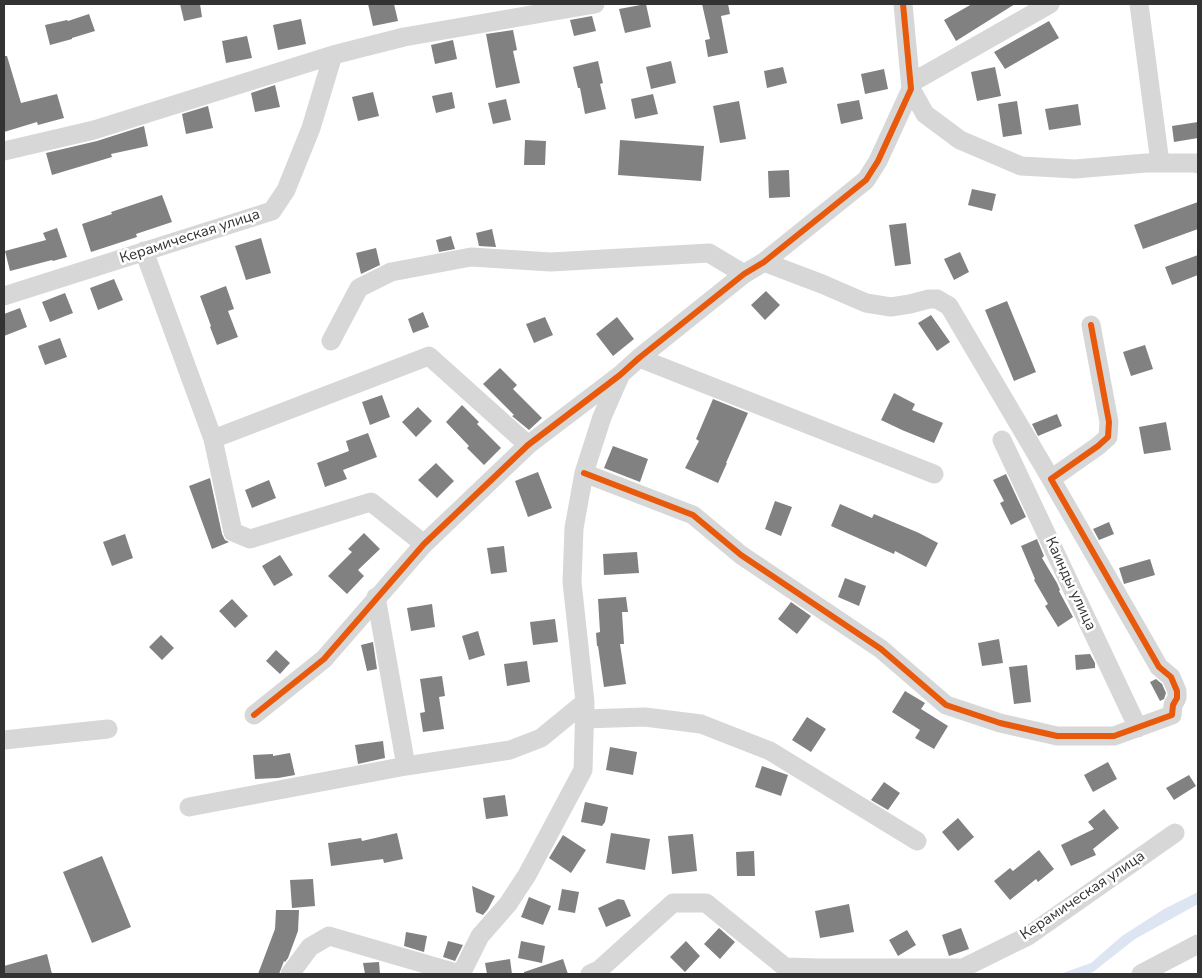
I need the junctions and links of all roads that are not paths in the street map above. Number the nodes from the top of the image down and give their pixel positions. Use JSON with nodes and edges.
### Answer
{"nodes":[{"id":1,"x":595,"y":4,"type":"edge"},
{"id":2,"x":903,"y":4,"type":"edge"},
{"id":3,"x":1050,"y":4,"type":"edge"},
{"id":4,"x":1138,"y":4,"type":"edge"},
{"id":5,"x":333,"y":55,"type":"junction"},
{"id":6,"x":911,"y":86,"type":"junction"},
{"id":7,"x":4,"y":151,"type":"edge"},
{"id":8,"x":1160,"y":163,"type":"junction"},
{"id":9,"x":1198,"y":163,"type":"edge"},
{"id":10,"x":144,"y":251,"type":"junction"},
{"id":11,"x":764,"y":262,"type":"junction"},
{"id":12,"x":744,"y":274,"type":"junction"},
{"id":13,"x":4,"y":296,"type":"edge"},
{"id":14,"x":1091,"y":325,"type":"dead end"},
{"id":15,"x":331,"y":341,"type":"dead end"},
{"id":16,"x":639,"y":358,"type":"junction"},
{"id":17,"x":620,"y":375,"type":"junction"},
{"id":18,"x":213,"y":439,"type":"junction"},
{"id":19,"x":1002,"y":440,"type":"dead end"},
{"id":20,"x":528,"y":445,"type":"junction"},
{"id":21,"x":584,"y":473,"type":"junction"},
{"id":22,"x":934,"y":474,"type":"dead end"},
{"id":23,"x":1050,"y":478,"type":"junction"},
{"id":24,"x":424,"y":544,"type":"junction"},
{"id":25,"x":376,"y":597,"type":"junction"},
{"id":26,"x":585,"y":710,"type":"junction"},
{"id":27,"x":254,"y":715,"type":"dead end"},
{"id":28,"x":1138,"y":728,"type":"junction"},
{"id":29,"x":108,"y":729,"type":"dead end"},
{"id":30,"x":4,"y":740,"type":"edge"},
{"id":31,"x":406,"y":766,"type":"junction"},
{"id":32,"x":189,"y":807,"type":"dead end"},
{"id":33,"x":1175,"y":833,"type":"dead end"},
{"id":34,"x":917,"y":841,"type":"dead end"},
{"id":35,"x":1198,"y":944,"type":"edge"},
{"id":36,"x":782,"y":971,"type":"edge"},
{"id":37,"x":290,"y":974,"type":"edge"},
{"id":38,"x":460,"y":974,"type":"edge"},
{"id":39,"x":590,"y":974,"type":"edge"},
{"id":40,"x":1140,"y":974,"type":"edge"}],
"edges":[{"from":1,"to":5,"type":"street"},
{"from":2,"to":6,"type":"street"},
{"from":3,"to":6,"type":"street"},
{"from":4,"to":8,"type":"street"},
{"from":5,"to":7,"type":"street"},
{"from":5,"to":10,"type":"street","name":"Керамическая улица"},
{"from":6,"to":8,"type":"street"},
{"from":6,"to":11,"type":"street"},
{"from":8,"to":9,"type":"street"},
{"from":10,"to":13,"type":"street","name":"Керамическая улица"},
{"from":10,"to":18,"type":"street"},
{"from":11,"to":12,"type":"street"},
{"from":11,"to":23,"type":"street"},
{"from":12,"to":15,"type":"street"},
{"from":12,"to":16,"type":"street"},
{"from":14,"to":23,"type":"street"},
{"from":16,"to":17,"type":"street"},
{"from":16,"to":22,"type":"street"},
{"from":17,"to":20,"type":"street"},
{"from":17,"to":21,"type":"street"},
{"from":18,"to":20,"type":"street"},
{"from":18,"to":24,"type":"street"},
{"from":19,"to":28,"type":"street","name":"Каинды улица"},
{"from":20,"to":24,"type":"street"},
{"from":21,"to":26,"type":"street"},
{"from":21,"to":28,"type":"street"},
{"from":23,"to":28,"type":"street"},
{"from":24,"to":25,"type":"street"},
{"from":25,"to":27,"type":"street"},
{"from":25,"to":31,"type":"street"},
{"from":26,"to":31,"type":"street"},
{"from":26,"to":34,"type":"street"},
{"from":26,"to":38,"type":"street"},
{"from":29,"to":30,"type":"street"},
{"from":31,"to":32,"type":"street"},
{"from":33,"to":36,"type":"street","name":"Керамическая улица"},
{"from":35,"to":40,"type":"street"},
{"from":36,"to":39,"type":"street","name":"Керамическая улица"},
{"from":37,"to":38,"type":"street"}]}
